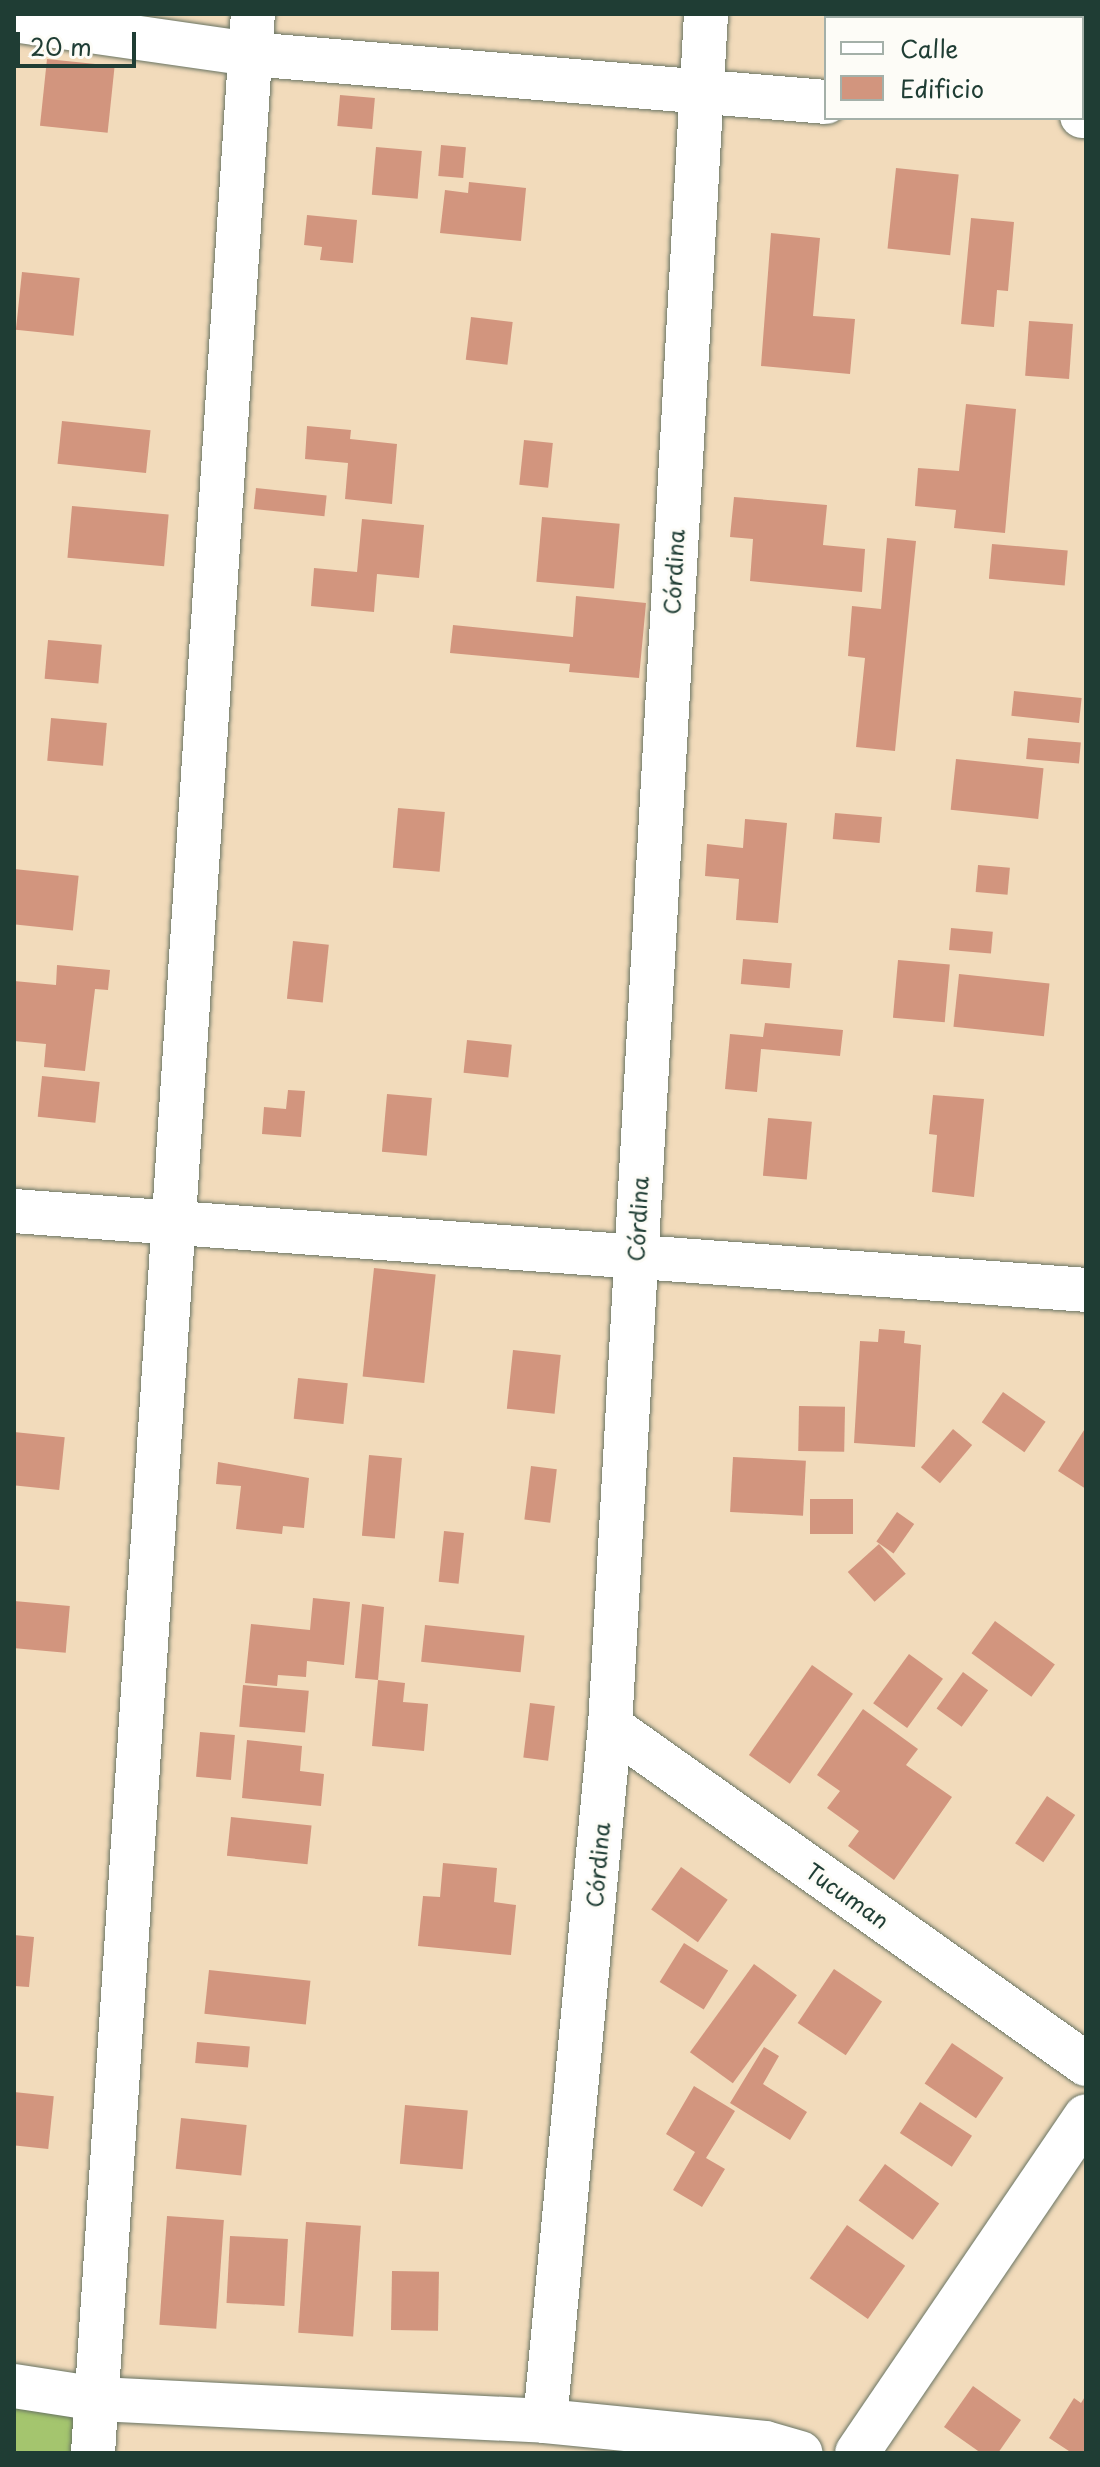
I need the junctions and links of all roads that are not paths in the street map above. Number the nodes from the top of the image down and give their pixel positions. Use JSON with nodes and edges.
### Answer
{"nodes":[{"id":1,"x":706,"y":14,"type":"edge"},
{"id":2,"x":14,"y":20,"type":"edge"},
{"id":3,"x":252,"y":34,"type":"edge"},
{"id":4,"x":700,"y":95,"type":"junction"},
{"id":5,"x":824,"y":102,"type":"edge"},
{"id":6,"x":14,"y":1211,"type":"edge"},
{"id":7,"x":175,"y":1225,"type":"junction"},
{"id":8,"x":635,"y":1255,"type":"junction"},
{"id":9,"x":1086,"y":1290,"type":"edge"},
{"id":10,"x":610,"y":1726,"type":"junction"},
{"id":11,"x":1086,"y":2064,"type":"edge"},
{"id":12,"x":1086,"y":2116,"type":"edge"},
{"id":13,"x":14,"y":2386,"type":"edge"},
{"id":14,"x":98,"y":2399,"type":"junction"},
{"id":15,"x":545,"y":2421,"type":"junction"},
{"id":16,"x":93,"y":2453,"type":"edge"},
{"id":17,"x":801,"y":2453,"type":"edge"},
{"id":18,"x":857,"y":2453,"type":"edge"}],
"edges":[{"from":1,"to":4,"type":"street","name":"Córdina"},
{"from":2,"to":3,"type":"street"},
{"from":3,"to":4,"type":"street"},
{"from":3,"to":7,"type":"street"},
{"from":4,"to":5,"type":"street"},
{"from":4,"to":8,"type":"street","name":"Córdina"},
{"from":6,"to":7,"type":"street"},
{"from":7,"to":8,"type":"street"},
{"from":7,"to":14,"type":"street"},
{"from":8,"to":9,"type":"street"},
{"from":8,"to":10,"type":"street","name":"Córdina"},
{"from":10,"to":11,"type":"street","name":"Tucuman"},
{"from":10,"to":15,"type":"street","name":"Córdina"},
{"from":12,"to":18,"type":"street"},
{"from":13,"to":14,"type":"street"},
{"from":14,"to":15,"type":"street"},
{"from":14,"to":16,"type":"street"},
{"from":15,"to":17,"type":"street"}]}
